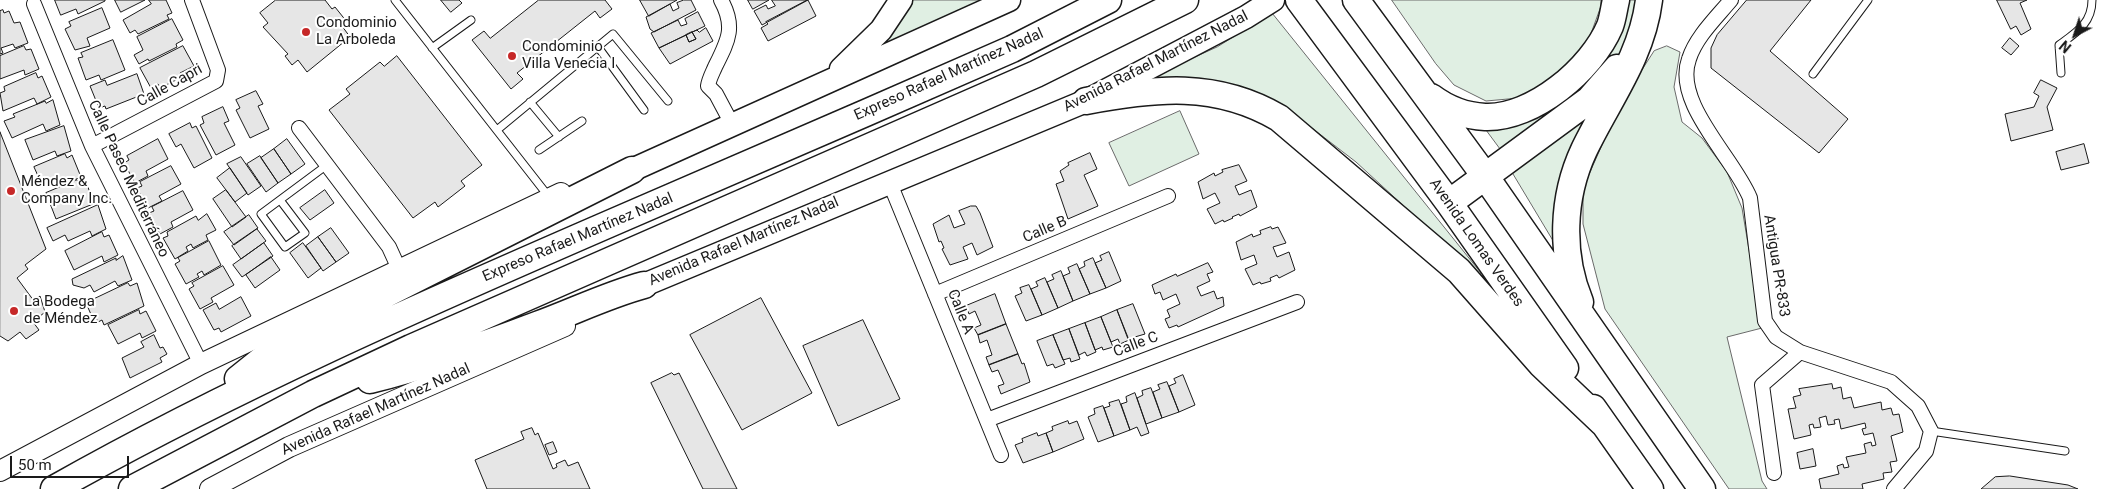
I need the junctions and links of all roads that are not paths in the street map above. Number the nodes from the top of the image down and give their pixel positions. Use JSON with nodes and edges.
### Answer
{"nodes":[{"id":1,"x":192,"y":0,"type":"edge"},
{"id":2,"x":395,"y":0,"type":"edge"},
{"id":3,"x":721,"y":0,"type":"edge"},
{"id":4,"x":901,"y":0,"type":"edge"},
{"id":5,"x":1009,"y":0,"type":"edge"},
{"id":6,"x":1108,"y":0,"type":"edge"},
{"id":7,"x":1185,"y":0,"type":"edge"},
{"id":8,"x":1273,"y":0,"type":"edge"},
{"id":9,"x":1299,"y":0,"type":"edge"},
{"id":10,"x":1616,"y":0,"type":"edge"},
{"id":11,"x":1649,"y":0,"type":"edge"},
{"id":12,"x":1730,"y":0,"type":"edge"},
{"id":13,"x":1868,"y":0,"type":"edge"},
{"id":14,"x":2092,"y":0,"type":"edge"},
{"id":15,"x":34,"y":4,"type":"dead end"},
{"id":16,"x":1363,"y":9,"type":"edge"},
{"id":17,"x":471,"y":20,"type":"dead end"},
{"id":18,"x":1640,"y":39,"type":"junction"},
{"id":19,"x":598,"y":47,"type":"junction"},
{"id":20,"x":432,"y":48,"type":"junction"},
{"id":21,"x":2062,"y":73,"type":"dead end"},
{"id":22,"x":1813,"y":74,"type":"dead end"},
{"id":23,"x":825,"y":82,"type":"junction"},
{"id":24,"x":1424,"y":92,"type":"junction"},
{"id":25,"x":668,"y":101,"type":"dead end"},
{"id":26,"x":1086,"y":101,"type":"junction"},
{"id":27,"x":530,"y":102,"type":"junction"},
{"id":28,"x":644,"y":110,"type":"dead end"},
{"id":29,"x":582,"y":121,"type":"dead end"},
{"id":30,"x":733,"y":126,"type":"junction"},
{"id":31,"x":299,"y":128,"type":"dead end"},
{"id":32,"x":496,"y":130,"type":"junction"},
{"id":33,"x":559,"y":137,"type":"junction"},
{"id":34,"x":92,"y":146,"type":"junction"},
{"id":35,"x":539,"y":150,"type":"dead end"},
{"id":36,"x":328,"y":164,"type":"junction"},
{"id":37,"x":632,"y":170,"type":"junction"},
{"id":38,"x":1485,"y":176,"type":"junction"},
{"id":39,"x":889,"y":181,"type":"junction"},
{"id":40,"x":1168,"y":196,"type":"dead end"},
{"id":41,"x":549,"y":198,"type":"junction"},
{"id":42,"x":280,"y":200,"type":"junction"},
{"id":43,"x":1449,"y":203,"type":"junction"},
{"id":44,"x":399,"y":269,"type":"junction"},
{"id":45,"x":644,"y":285,"type":"junction"},
{"id":46,"x":935,"y":294,"type":"junction"},
{"id":47,"x":1297,"y":302,"type":"dead end"},
{"id":48,"x":1593,"y":333,"type":"junction"},
{"id":49,"x":1800,"y":352,"type":"junction"},
{"id":50,"x":201,"y":364,"type":"junction"},
{"id":51,"x":313,"y":394,"type":"junction"},
{"id":52,"x":192,"y":415,"type":"junction"},
{"id":53,"x":987,"y":420,"type":"junction"},
{"id":54,"x":1603,"y":423,"type":"junction"},
{"id":55,"x":1931,"y":431,"type":"junction"},
{"id":56,"x":2065,"y":451,"type":"dead end"},
{"id":57,"x":1001,"y":455,"type":"dead end"},
{"id":58,"x":0,"y":471,"type":"edge"},
{"id":59,"x":1774,"y":473,"type":"dead end"},
{"id":60,"x":213,"y":488,"type":"edge"},
{"id":61,"x":54,"y":489,"type":"edge"},
{"id":62,"x":132,"y":489,"type":"edge"},
{"id":63,"x":1650,"y":489,"type":"edge"},
{"id":64,"x":1702,"y":489,"type":"edge"},
{"id":65,"x":1894,"y":489,"type":"edge"}],
"edges":[{"from":1,"to":34,"type":"street","name":"Calle Capri"},
{"from":2,"to":20,"type":"lane"},
{"from":3,"to":30,"type":"street"},
{"from":4,"to":23,"type":"main road"},
{"from":5,"to":23,"type":"main road"},
{"from":6,"to":52,"type":"highway","name":"Expreso Rafael Martínez Nadal"},
{"from":7,"to":51,"type":"highway","name":"Expreso Rafael Martínez Nadal"},
{"from":8,"to":26,"type":"main road","name":"Avenida Rafael Martínez Nadal"},
{"from":9,"to":43,"type":"highway","name":"Avenida Lomas Verdes"},
{"from":10,"to":24,"type":"highway"},
{"from":11,"to":18,"type":"highway"},
{"from":12,"to":49,"type":"street","name":"Antigua PR-833"},
{"from":13,"to":22,"type":"lane"},
{"from":14,"to":21,"type":"lane"},
{"from":15,"to":34,"type":"street","name":"Calle Paseo Mediterráneo"},
{"from":16,"to":24,"type":"highway"},
{"from":17,"to":20,"type":"lane"},
{"from":18,"to":38,"type":"highway"},
{"from":18,"to":48,"type":"highway"},
{"from":19,"to":25,"type":"lane"},
{"from":19,"to":27,"type":"lane"},
{"from":19,"to":28,"type":"lane"},
{"from":20,"to":32,"type":"lane"},
{"from":23,"to":30,"type":"main road"},
{"from":24,"to":38,"type":"highway"},
{"from":26,"to":39,"type":"main road","name":"Avenida Rafael Martínez Nadal"},
{"from":26,"to":54,"type":"highway"},
{"from":27,"to":32,"type":"lane"},
{"from":27,"to":33,"type":"lane"},
{"from":29,"to":33,"type":"lane"},
{"from":30,"to":37,"type":"main road"},
{"from":31,"to":36,"type":"street"},
{"from":32,"to":41,"type":"lane"},
{"from":33,"to":35,"type":"lane"},
{"from":34,"to":50,"type":"street","name":"Calle Paseo Mediterráneo"},
{"from":36,"to":42,"type":"lane"},
{"from":36,"to":44,"type":"street"},
{"from":37,"to":41,"type":"main road"},
{"from":37,"to":52,"type":"highway"},
{"from":38,"to":43,"type":"highway"},
{"from":38,"to":48,"type":"highway"},
{"from":39,"to":45,"type":"main road","name":"Avenida Rafael Martínez Nadal"},
{"from":39,"to":46,"type":"street","name":"Calle A"},
{"from":40,"to":46,"type":"street","name":"Calle B"},
{"from":41,"to":44,"type":"main road"},
{"from":42,"to":42,"type":"lane"},
{"from":43,"to":54,"type":"highway","name":"Avenida Lomas Verdes"},
{"from":44,"to":50,"type":"main road"},
{"from":45,"to":51,"type":"highway"},
{"from":45,"to":60,"type":"main road","name":"Avenida Rafael Martínez Nadal"},
{"from":46,"to":53,"type":"street","name":"Calle A"},
{"from":47,"to":53,"type":"street","name":"Calle C"},
{"from":48,"to":64,"type":"highway"},
{"from":49,"to":55,"type":"street","name":"Antigua PR-833"},
{"from":49,"to":59,"type":"street"},
{"from":50,"to":58,"type":"main road"},
{"from":51,"to":62,"type":"highway","name":"Expreso Rafael Martínez Nadal"},
{"from":52,"to":61,"type":"highway","name":"Expreso Rafael Martínez Nadal"},
{"from":53,"to":57,"type":"street","name":"Calle A"},
{"from":54,"to":63,"type":"highway","name":"Avenida Lomas Verdes"},
{"from":55,"to":56,"type":"lane"},
{"from":55,"to":65,"type":"street"}]}
